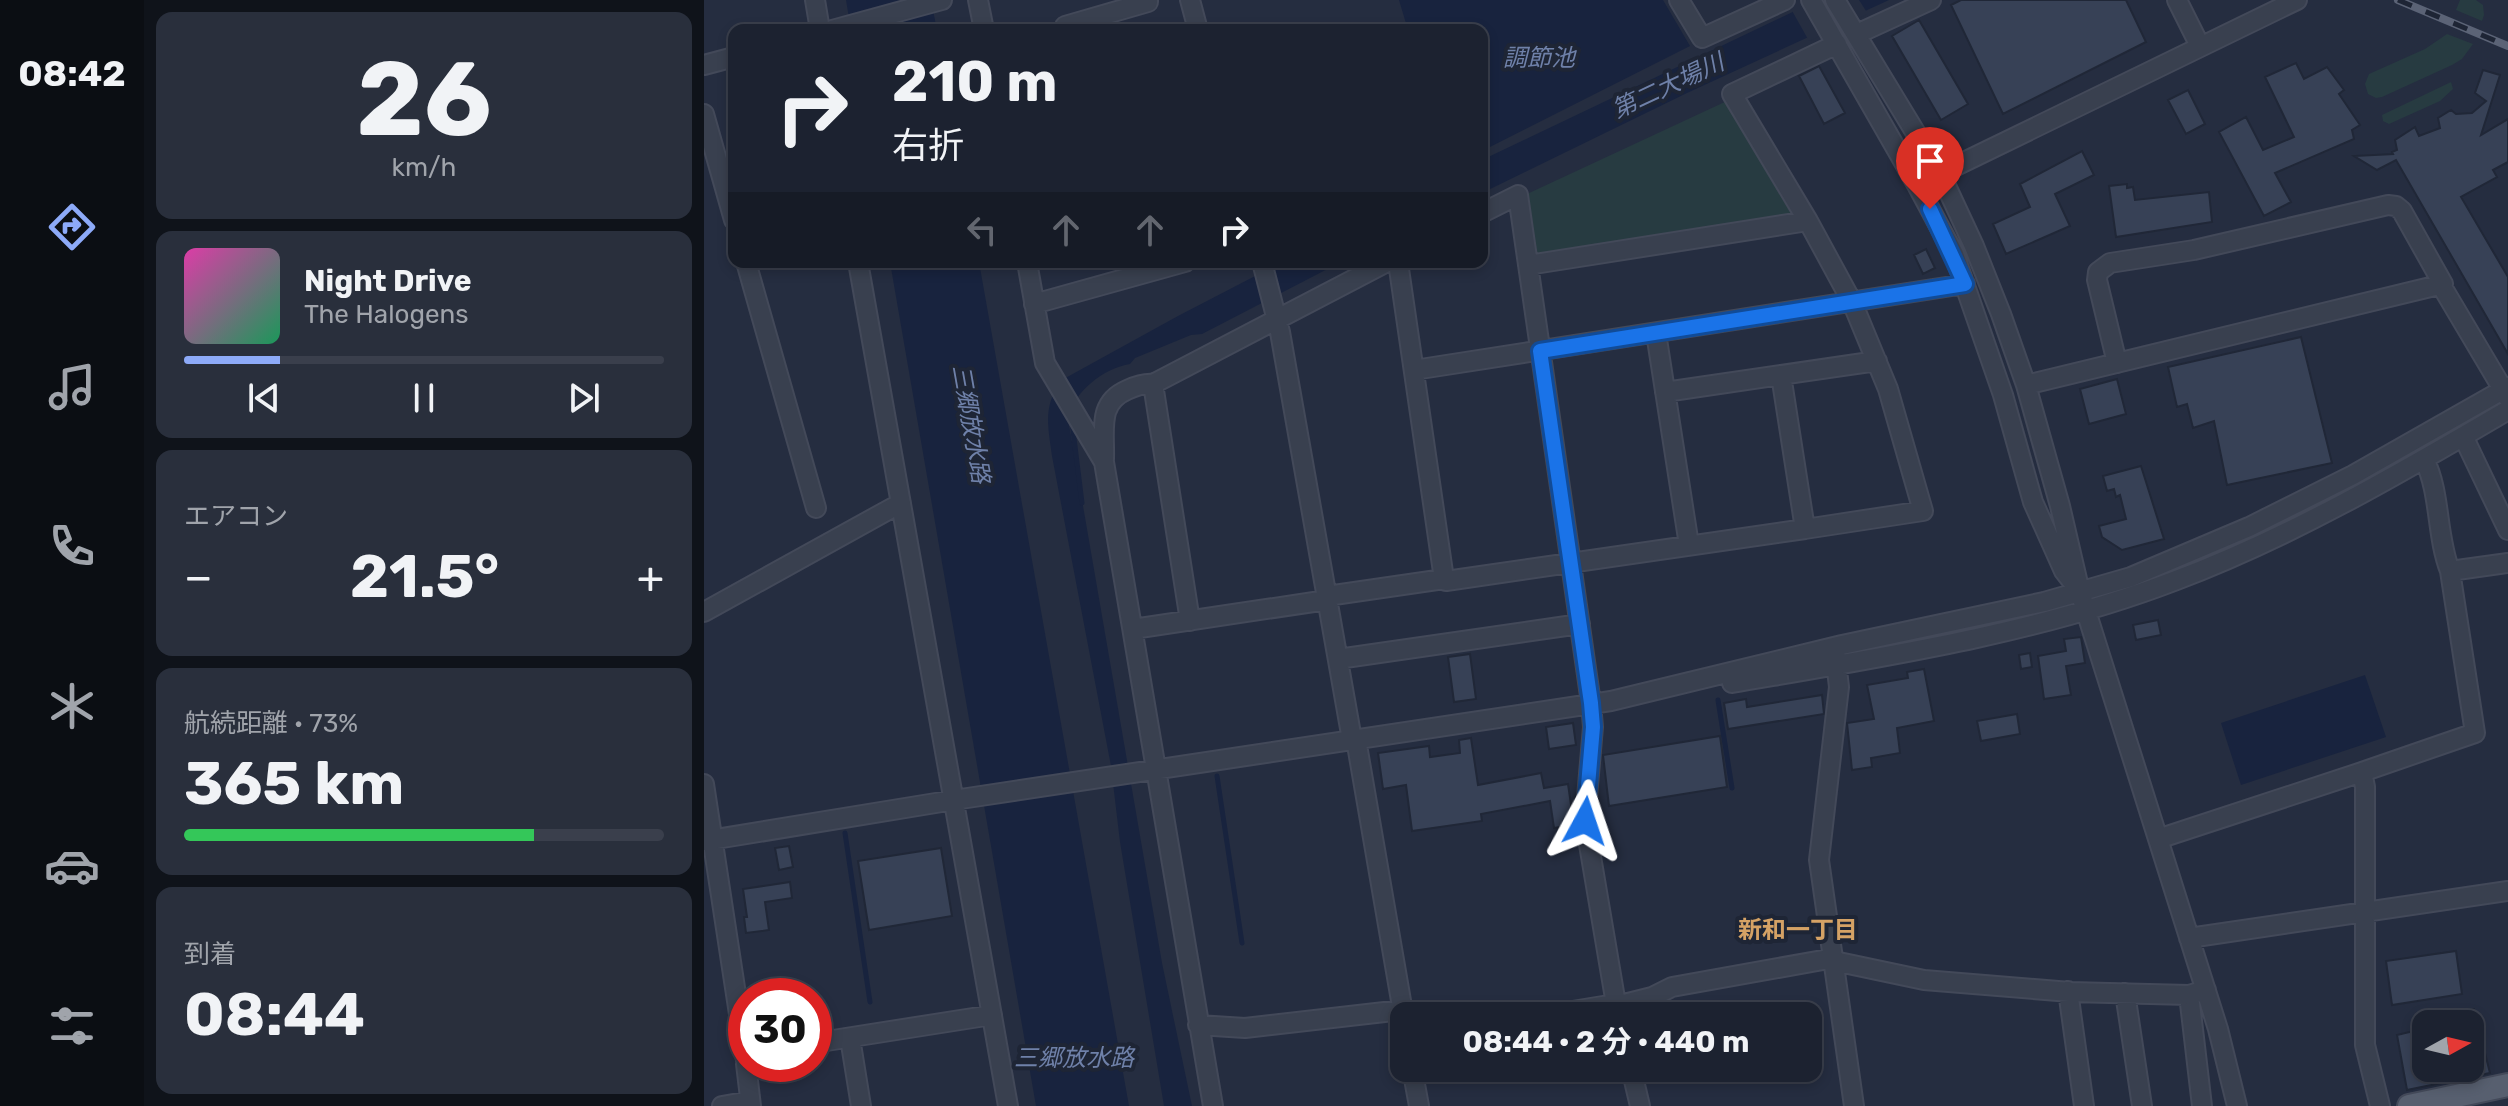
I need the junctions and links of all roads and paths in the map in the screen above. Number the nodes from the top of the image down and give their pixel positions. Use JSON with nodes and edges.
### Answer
{"nodes":[{"id":1,"x":815,"y":0,"type":"edge"},
{"id":2,"x":942,"y":0,"type":"edge"},
{"id":3,"x":978,"y":0,"type":"edge"},
{"id":4,"x":1148,"y":0,"type":"edge"},
{"id":5,"x":1190,"y":0,"type":"edge"},
{"id":6,"x":1679,"y":0,"type":"edge"},
{"id":7,"x":1785,"y":0,"type":"edge"},
{"id":8,"x":1811,"y":0,"type":"edge"},
{"id":9,"x":1835,"y":0,"type":"edge"},
{"id":10,"x":1931,"y":0,"type":"edge"},
{"id":11,"x":2177,"y":0,"type":"edge"},
{"id":12,"x":2297,"y":0,"type":"edge"},
{"id":13,"x":827,"y":24,"type":"edge"},
{"id":14,"x":849,"y":24,"type":"edge"},
{"id":15,"x":983,"y":24,"type":"edge"},
{"id":16,"x":1072,"y":24,"type":"edge"},
{"id":17,"x":1196,"y":24,"type":"edge"},
{"id":18,"x":1855,"y":31,"type":"junction"},
{"id":19,"x":1835,"y":41,"type":"junction"},
{"id":20,"x":2200,"y":46,"type":"junction"},
{"id":21,"x":728,"y":59,"type":"edge"},
{"id":22,"x":704,"y":65,"type":"edge"},
{"id":23,"x":704,"y":114,"type":"edge"},
{"id":24,"x":1940,"y":173,"type":"junction"},
{"id":25,"x":1917,"y":185,"type":"junction"},
{"id":26,"x":728,"y":199,"type":"edge"},
{"id":27,"x":1488,"y":210,"type":"edge"},
{"id":28,"x":1808,"y":221,"type":"junction"},
{"id":29,"x":1528,"y":265,"type":"junction"},
{"id":30,"x":748,"y":268,"type":"edge"},
{"id":31,"x":859,"y":268,"type":"edge"},
{"id":32,"x":1028,"y":268,"type":"edge"},
{"id":33,"x":1263,"y":268,"type":"edge"},
{"id":34,"x":1374,"y":268,"type":"edge"},
{"id":35,"x":1399,"y":268,"type":"edge"},
{"id":36,"x":1133,"y":270,"type":"edge"},
{"id":37,"x":1965,"y":284,"type":"junction"},
{"id":38,"x":2441,"y":285,"type":"junction"},
{"id":39,"x":1852,"y":302,"type":"junction"},
{"id":40,"x":1034,"y":304,"type":"junction"},
{"id":41,"x":1276,"y":315,"type":"junction"},
{"id":42,"x":1656,"y":333,"type":"junction"},
{"id":43,"x":1040,"y":343,"type":"junction"},
{"id":44,"x":1060,"y":345,"type":"dead end"},
{"id":45,"x":1540,"y":351,"type":"junction"},
{"id":46,"x":1877,"y":361,"type":"junction"},
{"id":47,"x":2117,"y":363,"type":"junction"},
{"id":48,"x":1414,"y":370,"type":"junction"},
{"id":49,"x":1781,"y":375,"type":"junction"},
{"id":50,"x":1153,"y":384,"type":"junction"},
{"id":51,"x":2026,"y":385,"type":"junction"},
{"id":52,"x":1665,"y":392,"type":"junction"},
{"id":53,"x":2506,"y":392,"type":"edge"},
{"id":54,"x":2508,"y":410,"type":"edge"},
{"id":55,"x":2463,"y":436,"type":"junction"},
{"id":56,"x":2424,"y":459,"type":"junction"},
{"id":57,"x":1104,"y":462,"type":"junction"},
{"id":58,"x":901,"y":503,"type":"junction"},
{"id":59,"x":816,"y":508,"type":"dead end"},
{"id":60,"x":2503,"y":509,"type":"edge"},
{"id":61,"x":1805,"y":529,"type":"junction"},
{"id":62,"x":2508,"y":530,"type":"edge"},
{"id":63,"x":1689,"y":545,"type":"junction"},
{"id":64,"x":1571,"y":563,"type":"junction"},
{"id":65,"x":2508,"y":563,"type":"edge"},
{"id":66,"x":2450,"y":571,"type":"junction"},
{"id":67,"x":1444,"y":579,"type":"junction"},
{"id":68,"x":2080,"y":592,"type":"junction"},
{"id":69,"x":1327,"y":598,"type":"junction"},
{"id":70,"x":2086,"y":611,"type":"junction"},
{"id":71,"x":704,"y":612,"type":"edge"},
{"id":72,"x":1190,"y":621,"type":"junction"},
{"id":73,"x":1580,"y":624,"type":"junction"},
{"id":74,"x":1133,"y":629,"type":"junction"},
{"id":75,"x":1835,"y":655,"type":"junction"},
{"id":76,"x":1338,"y":659,"type":"junction"},
{"id":77,"x":1591,"y":703,"type":"junction"},
{"id":78,"x":1354,"y":740,"type":"junction"},
{"id":79,"x":1153,"y":771,"type":"junction"},
{"id":80,"x":2362,"y":772,"type":"junction"},
{"id":81,"x":704,"y":784,"type":"edge"},
{"id":82,"x":954,"y":800,"type":"junction"},
{"id":83,"x":2158,"y":839,"type":"junction"},
{"id":84,"x":708,"y":840,"type":"edge"},
{"id":85,"x":2508,"y":891,"type":"edge"},
{"id":86,"x":2365,"y":912,"type":"junction"},
{"id":87,"x":2189,"y":938,"type":"junction"},
{"id":88,"x":1834,"y":959,"type":"junction"},
{"id":89,"x":733,"y":978,"type":"edge"},
{"id":90,"x":2068,"y":991,"type":"junction"},
{"id":91,"x":2125,"y":993,"type":"junction"},
{"id":92,"x":2198,"y":993,"type":"junction"},
{"id":93,"x":1401,"y":1002,"type":"edge"},
{"id":94,"x":1615,"y":1002,"type":"edge"},
{"id":95,"x":1637,"y":1002,"type":"edge"},
{"id":96,"x":992,"y":1015,"type":"junction"},
{"id":97,"x":1390,"y":1015,"type":"edge"},
{"id":98,"x":1198,"y":1025,"type":"junction"},
{"id":99,"x":850,"y":1038,"type":"junction"},
{"id":100,"x":832,"y":1040,"type":"edge"},
{"id":101,"x":748,"y":1082,"type":"edge"},
{"id":102,"x":1415,"y":1082,"type":"edge"},
{"id":103,"x":1634,"y":1082,"type":"edge"},
{"id":104,"x":2508,"y":1085,"type":"edge"},
{"id":105,"x":750,"y":1104,"type":"edge"},
{"id":106,"x":722,"y":1106,"type":"edge"},
{"id":107,"x":861,"y":1106,"type":"edge"},
{"id":108,"x":1008,"y":1106,"type":"edge"},
{"id":109,"x":1213,"y":1106,"type":"edge"},
{"id":110,"x":1419,"y":1106,"type":"edge"},
{"id":111,"x":1640,"y":1106,"type":"edge"},
{"id":112,"x":1854,"y":1106,"type":"edge"},
{"id":113,"x":2084,"y":1106,"type":"edge"},
{"id":114,"x":2142,"y":1106,"type":"edge"},
{"id":115,"x":2202,"y":1106,"type":"edge"},
{"id":116,"x":2237,"y":1106,"type":"edge"},
{"id":117,"x":2380,"y":1106,"type":"edge"},
{"id":118,"x":2409,"y":1106,"type":"edge"}],
"edges":[{"from":1,"to":13,"type":"street"},
{"from":2,"to":14,"type":"street"},
{"from":3,"to":15,"type":"street"},
{"from":4,"to":16,"type":"street"},
{"from":5,"to":17,"type":"street"},
{"from":6,"to":7,"type":"street"},
{"from":8,"to":19,"type":"street"},
{"from":9,"to":18,"type":"street"},
{"from":10,"to":18,"type":"street"},
{"from":11,"to":20,"type":"street"},
{"from":12,"to":20,"type":"street"},
{"from":18,"to":24,"type":"street"},
{"from":19,"to":25,"type":"street"},
{"from":19,"to":28,"type":"street"},
{"from":20,"to":24,"type":"street"},
{"from":21,"to":22,"type":"street"},
{"from":23,"to":26,"type":"street"},
{"from":24,"to":25,"type":"street"},
{"from":24,"to":51,"type":"street"},
{"from":25,"to":37,"type":"street"},
{"from":27,"to":29,"type":"street"},
{"from":28,"to":29,"type":"street"},
{"from":28,"to":39,"type":"street"},
{"from":29,"to":45,"type":"street"},
{"from":30,"to":59,"type":"street"},
{"from":31,"to":58,"type":"street"},
{"from":32,"to":40,"type":"street"},
{"from":33,"to":41,"type":"street"},
{"from":34,"to":41,"type":"street"},
{"from":35,"to":48,"type":"street"},
{"from":36,"to":40,"type":"street"},
{"from":37,"to":39,"type":"street"},
{"from":37,"to":68,"type":"street"},
{"from":38,"to":47,"type":"street"},
{"from":38,"to":47,"type":"street"},
{"from":38,"to":53,"type":"street"},
{"from":39,"to":42,"type":"street"},
{"from":39,"to":46,"type":"street"},
{"from":40,"to":43,"type":"street"},
{"from":41,"to":50,"type":"street"},
{"from":41,"to":69,"type":"street"},
{"from":42,"to":45,"type":"street"},
{"from":42,"to":52,"type":"street"},
{"from":43,"to":44,"type":"street"},
{"from":43,"to":57,"type":"street"},
{"from":45,"to":48,"type":"street"},
{"from":45,"to":64,"type":"street"},
{"from":46,"to":49,"type":"street"},
{"from":46,"to":61,"type":"street"},
{"from":47,"to":51,"type":"street"},
{"from":48,"to":67,"type":"street"},
{"from":49,"to":52,"type":"street"},
{"from":49,"to":61,"type":"street"},
{"from":50,"to":57,"type":"street"},
{"from":50,"to":72,"type":"street"},
{"from":51,"to":68,"type":"street"},
{"from":52,"to":63,"type":"street"},
{"from":53,"to":68,"type":"street"},
{"from":54,"to":55,"type":"street"},
{"from":55,"to":56,"type":"street"},
{"from":55,"to":60,"type":"street"},
{"from":56,"to":66,"type":"street"},
{"from":56,"to":70,"type":"street"},
{"from":57,"to":74,"type":"street"},
{"from":58,"to":71,"type":"street"},
{"from":58,"to":82,"type":"street"},
{"from":60,"to":62,"type":"street"},
{"from":61,"to":63,"type":"street"},
{"from":63,"to":64,"type":"street"},
{"from":64,"to":67,"type":"street"},
{"from":64,"to":73,"type":"street"},
{"from":65,"to":66,"type":"street"},
{"from":66,"to":80,"type":"street"},
{"from":67,"to":69,"type":"street"},
{"from":68,"to":70,"type":"street"},
{"from":68,"to":75,"type":"street"},
{"from":69,"to":72,"type":"street"},
{"from":69,"to":76,"type":"street"},
{"from":70,"to":75,"type":"street"},
{"from":70,"to":83,"type":"street"},
{"from":72,"to":74,"type":"street"},
{"from":73,"to":76,"type":"street"},
{"from":73,"to":77,"type":"street"},
{"from":74,"to":79,"type":"street"},
{"from":75,"to":77,"type":"street"},
{"from":75,"to":88,"type":"street"},
{"from":76,"to":78,"type":"street"},
{"from":77,"to":78,"type":"street"},
{"from":77,"to":94,"type":"street"},
{"from":78,"to":79,"type":"street"},
{"from":78,"to":93,"type":"street"},
{"from":79,"to":82,"type":"street"},
{"from":79,"to":98,"type":"street"},
{"from":80,"to":83,"type":"street"},
{"from":80,"to":86,"type":"street"},
{"from":81,"to":84,"type":"street"},
{"from":82,"to":84,"type":"street"},
{"from":82,"to":96,"type":"street"},
{"from":83,"to":87,"type":"street"},
{"from":84,"to":89,"type":"street"},
{"from":85,"to":86,"type":"street"},
{"from":86,"to":87,"type":"street"},
{"from":86,"to":117,"type":"street"},
{"from":87,"to":92,"type":"street"},
{"from":88,"to":90,"type":"street"},
{"from":88,"to":95,"type":"street"},
{"from":88,"to":112,"type":"street"},
{"from":90,"to":91,"type":"street"},
{"from":90,"to":113,"type":"street"},
{"from":91,"to":92,"type":"street"},
{"from":91,"to":114,"type":"street"},
{"from":92,"to":115,"type":"street"},
{"from":92,"to":116,"type":"street"},
{"from":96,"to":99,"type":"street"},
{"from":96,"to":108,"type":"street"},
{"from":97,"to":98,"type":"street"},
{"from":98,"to":109,"type":"street"},
{"from":99,"to":100,"type":"street"},
{"from":99,"to":107,"type":"street"},
{"from":101,"to":105,"type":"street"},
{"from":102,"to":110,"type":"street"},
{"from":103,"to":111,"type":"street"},
{"from":104,"to":118,"type":"main road"},
{"from":105,"to":106,"type":"street"}]}
